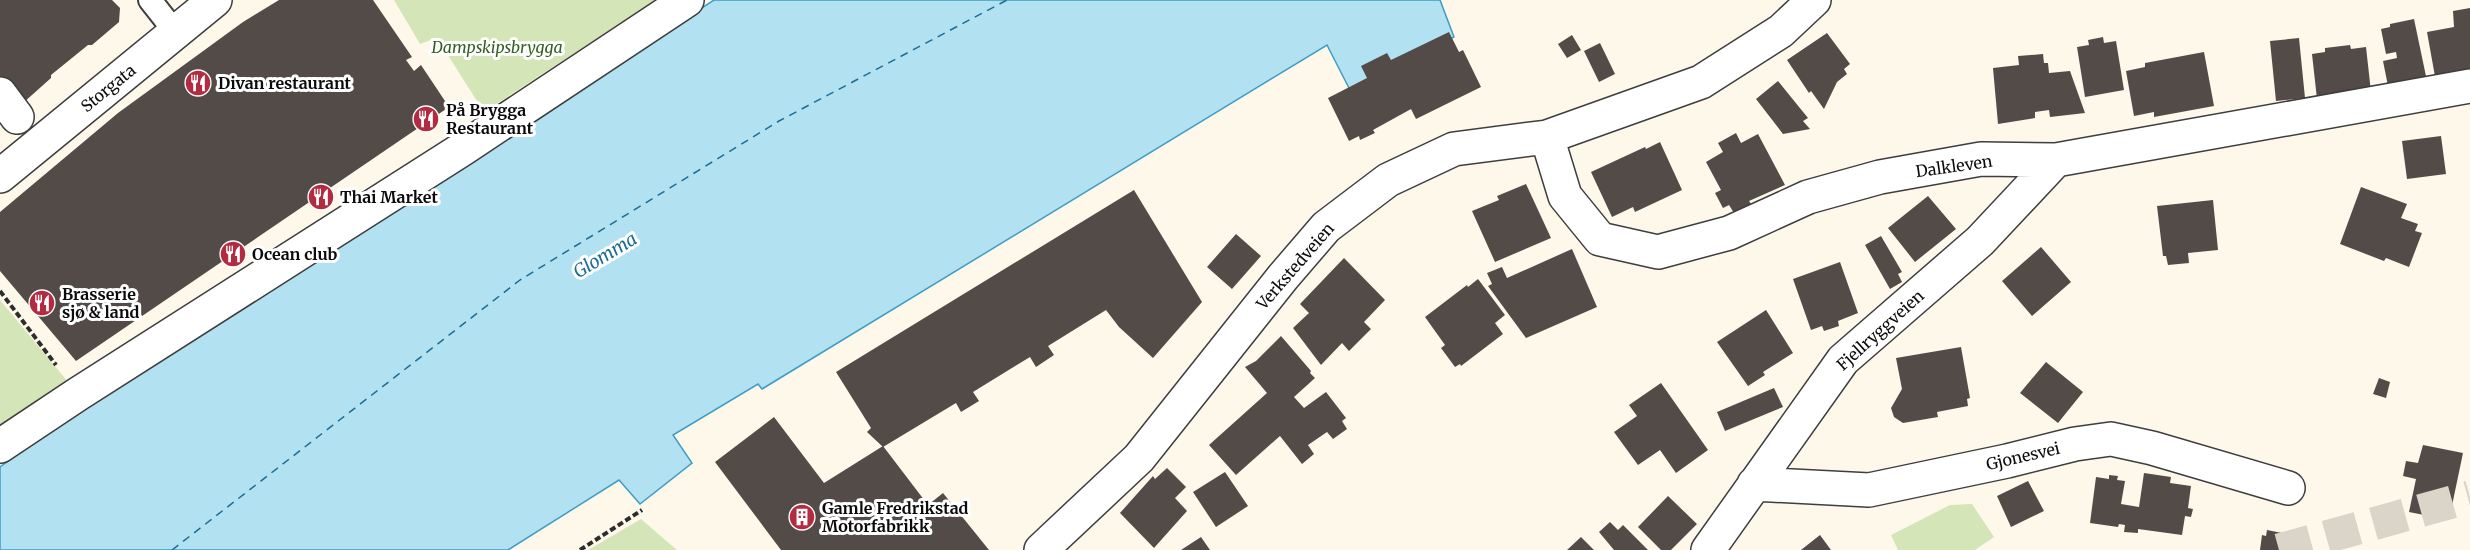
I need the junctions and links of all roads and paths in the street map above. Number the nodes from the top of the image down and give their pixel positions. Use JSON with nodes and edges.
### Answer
{"nodes":[{"id":1,"x":150,"y":0,"type":"edge"},
{"id":2,"x":215,"y":0,"type":"edge"},
{"id":3,"x":687,"y":0,"type":"edge"},
{"id":4,"x":1814,"y":0,"type":"edge"},
{"id":5,"x":176,"y":33,"type":"junction"},
{"id":6,"x":2470,"y":86,"type":"edge"},
{"id":7,"x":1547,"y":136,"type":"junction"},
{"id":8,"x":2056,"y":160,"type":"junction"},
{"id":9,"x":0,"y":176,"type":"edge"},
{"id":10,"x":0,"y":291,"type":"edge"},
{"id":11,"x":78,"y":394,"type":"junction"},
{"id":12,"x":0,"y":446,"type":"edge"},
{"id":13,"x":1754,"y":484,"type":"junction"},
{"id":14,"x":2288,"y":488,"type":"dead end"},
{"id":15,"x":642,"y":510,"type":"dead end"},
{"id":16,"x":579,"y":550,"type":"edge"},
{"id":17,"x":1041,"y":550,"type":"edge"},
{"id":18,"x":1708,"y":550,"type":"edge"}],
"edges":[{"from":1,"to":5,"type":"lane"},
{"from":2,"to":5,"type":"street","name":"Storgata"},
{"from":3,"to":11,"type":"street"},
{"from":4,"to":7,"type":"street","name":"Verkstedveien"},
{"from":5,"to":9,"type":"street","name":"Storgata"},
{"from":6,"to":8,"type":"street","name":"Dalkleven"},
{"from":7,"to":8,"type":"street","name":"Dalkleven"},
{"from":7,"to":17,"type":"street","name":"Verkstedveien"},
{"from":8,"to":13,"type":"street","name":"Fjellryggveien"},
{"from":10,"to":11,"type":"path"},
{"from":11,"to":12,"type":"street"},
{"from":13,"to":14,"type":"street","name":"Gjonesvei"},
{"from":13,"to":18,"type":"street","name":"Fjellryggveien"},
{"from":15,"to":16,"type":"path"}]}
